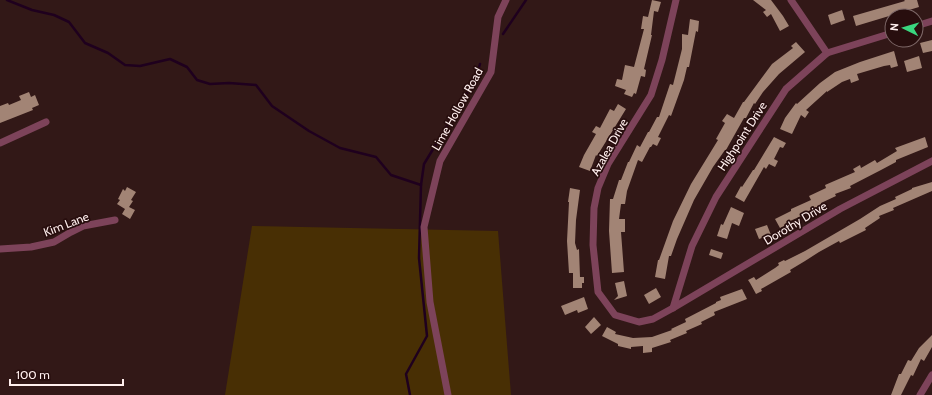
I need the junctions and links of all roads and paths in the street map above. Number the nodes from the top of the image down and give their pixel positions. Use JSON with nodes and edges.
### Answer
{"nodes":[{"id":1,"x":506,"y":0,"type":"edge"},
{"id":2,"x":676,"y":0,"type":"edge"},
{"id":3,"x":791,"y":0,"type":"edge"},
{"id":4,"x":884,"y":35,"type":"edge"},
{"id":5,"x":827,"y":53,"type":"junction"},
{"id":6,"x":46,"y":122,"type":"dead end"},
{"id":7,"x":0,"y":142,"type":"edge"},
{"id":8,"x":932,"y":161,"type":"edge"},
{"id":9,"x":115,"y":220,"type":"dead end"},
{"id":10,"x":0,"y":249,"type":"edge"},
{"id":11,"x":673,"y":308,"type":"junction"},
{"id":12,"x":932,"y":375,"type":"edge"},
{"id":13,"x":448,"y":395,"type":"edge"},
{"id":14,"x":920,"y":395,"type":"edge"}],
"edges":[{"from":1,"to":13,"type":"street","name":"Lime Hollow Road"},
{"from":2,"to":11,"type":"street","name":"Azalea Drive"},
{"from":3,"to":5,"type":"street"},
{"from":4,"to":5,"type":"street","name":"Highpoint Drive"},
{"from":5,"to":11,"type":"street","name":"Highpoint Drive"},
{"from":6,"to":7,"type":"street"},
{"from":8,"to":11,"type":"street","name":"Dorothy Drive"},
{"from":9,"to":10,"type":"street","name":"Kim Lane"},
{"from":12,"to":14,"type":"street"}]}
